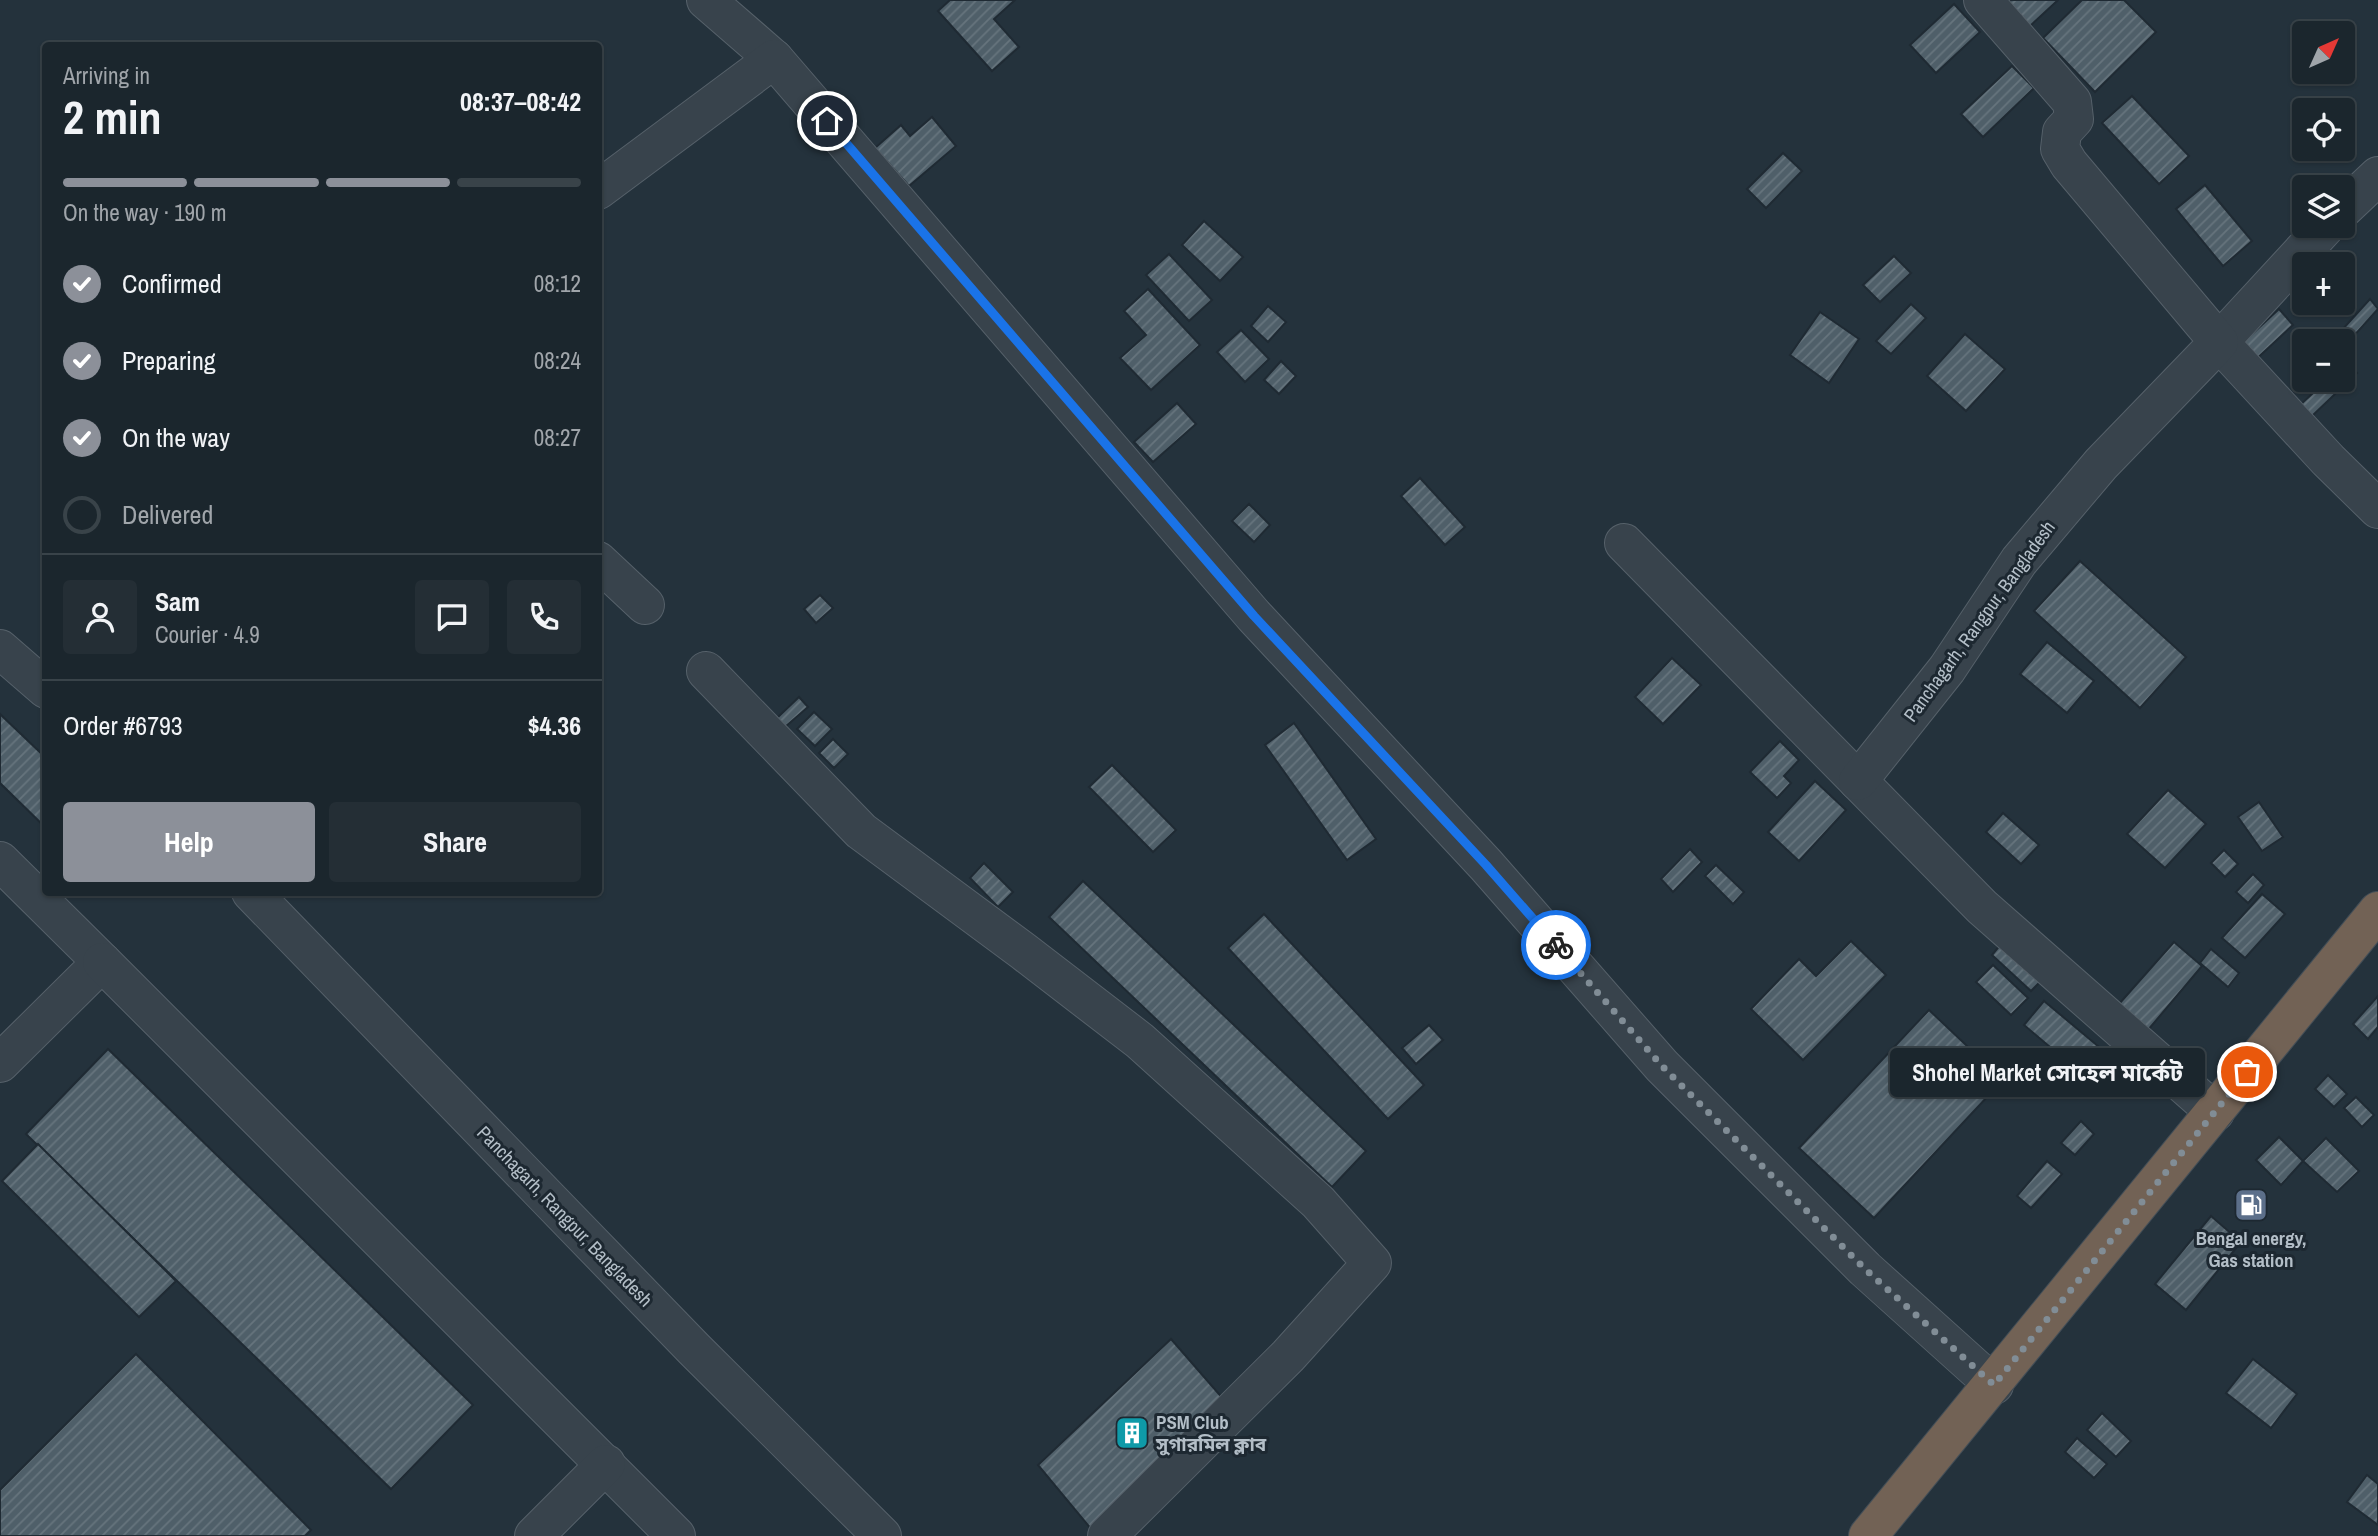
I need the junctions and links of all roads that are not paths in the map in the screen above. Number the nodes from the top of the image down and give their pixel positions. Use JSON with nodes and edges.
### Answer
{"nodes":[{"id":1,"x":706,"y":0,"type":"edge"},
{"id":2,"x":1983,"y":0,"type":"edge"},
{"id":3,"x":774,"y":59,"type":"junction"},
{"id":4,"x":2378,"y":176,"type":"edge"},
{"id":5,"x":602,"y":187,"type":"edge"},
{"id":6,"x":2355,"y":198,"type":"edge"},
{"id":7,"x":2315,"y":238,"type":"edge"},
{"id":8,"x":2219,"y":342,"type":"junction"},
{"id":9,"x":2378,"y":509,"type":"edge"},
{"id":10,"x":1624,"y":543,"type":"dead end"},
{"id":11,"x":602,"y":565,"type":"edge"},
{"id":12,"x":645,"y":604,"type":"dead end"},
{"id":13,"x":0,"y":649,"type":"edge"},
{"id":14,"x":706,"y":671,"type":"dead end"},
{"id":15,"x":42,"y":686,"type":"edge"},
{"id":16,"x":1858,"y":781,"type":"junction"},
{"id":17,"x":0,"y":861,"type":"edge"},
{"id":18,"x":255,"y":896,"type":"edge"},
{"id":19,"x":2378,"y":911,"type":"edge"},
{"id":20,"x":102,"y":962,"type":"junction"},
{"id":21,"x":0,"y":1063,"type":"edge"},
{"id":22,"x":2215,"y":1112,"type":"junction"},
{"id":23,"x":1994,"y":1385,"type":"junction"},
{"id":24,"x":606,"y":1465,"type":"junction"},
{"id":25,"x":534,"y":1536,"type":"edge"},
{"id":26,"x":676,"y":1536,"type":"edge"},
{"id":27,"x":882,"y":1536,"type":"edge"},
{"id":28,"x":1107,"y":1536,"type":"edge"},
{"id":29,"x":1868,"y":1536,"type":"edge"}],
"edges":[{"from":1,"to":3,"type":"street"},
{"from":2,"to":8,"type":"street"},
{"from":3,"to":5,"type":"street"},
{"from":3,"to":23,"type":"street"},
{"from":4,"to":6,"type":"street"},
{"from":7,"to":8,"type":"street","name":"Panchagarh, Rangpur, Bangladesh"},
{"from":8,"to":9,"type":"street"},
{"from":8,"to":16,"type":"street","name":"Panchagarh, Rangpur, Bangladesh"},
{"from":10,"to":16,"type":"street"},
{"from":11,"to":12,"type":"street"},
{"from":13,"to":15,"type":"street"},
{"from":14,"to":28,"type":"street"},
{"from":16,"to":22,"type":"street"},
{"from":17,"to":20,"type":"street"},
{"from":18,"to":27,"type":"street","name":"Panchagarh, Rangpur, Bangladesh"},
{"from":19,"to":22,"type":"highway"},
{"from":20,"to":21,"type":"street"},
{"from":20,"to":24,"type":"street"},
{"from":22,"to":23,"type":"highway"},
{"from":23,"to":29,"type":"highway"},
{"from":24,"to":25,"type":"street"},
{"from":24,"to":26,"type":"street"}]}
